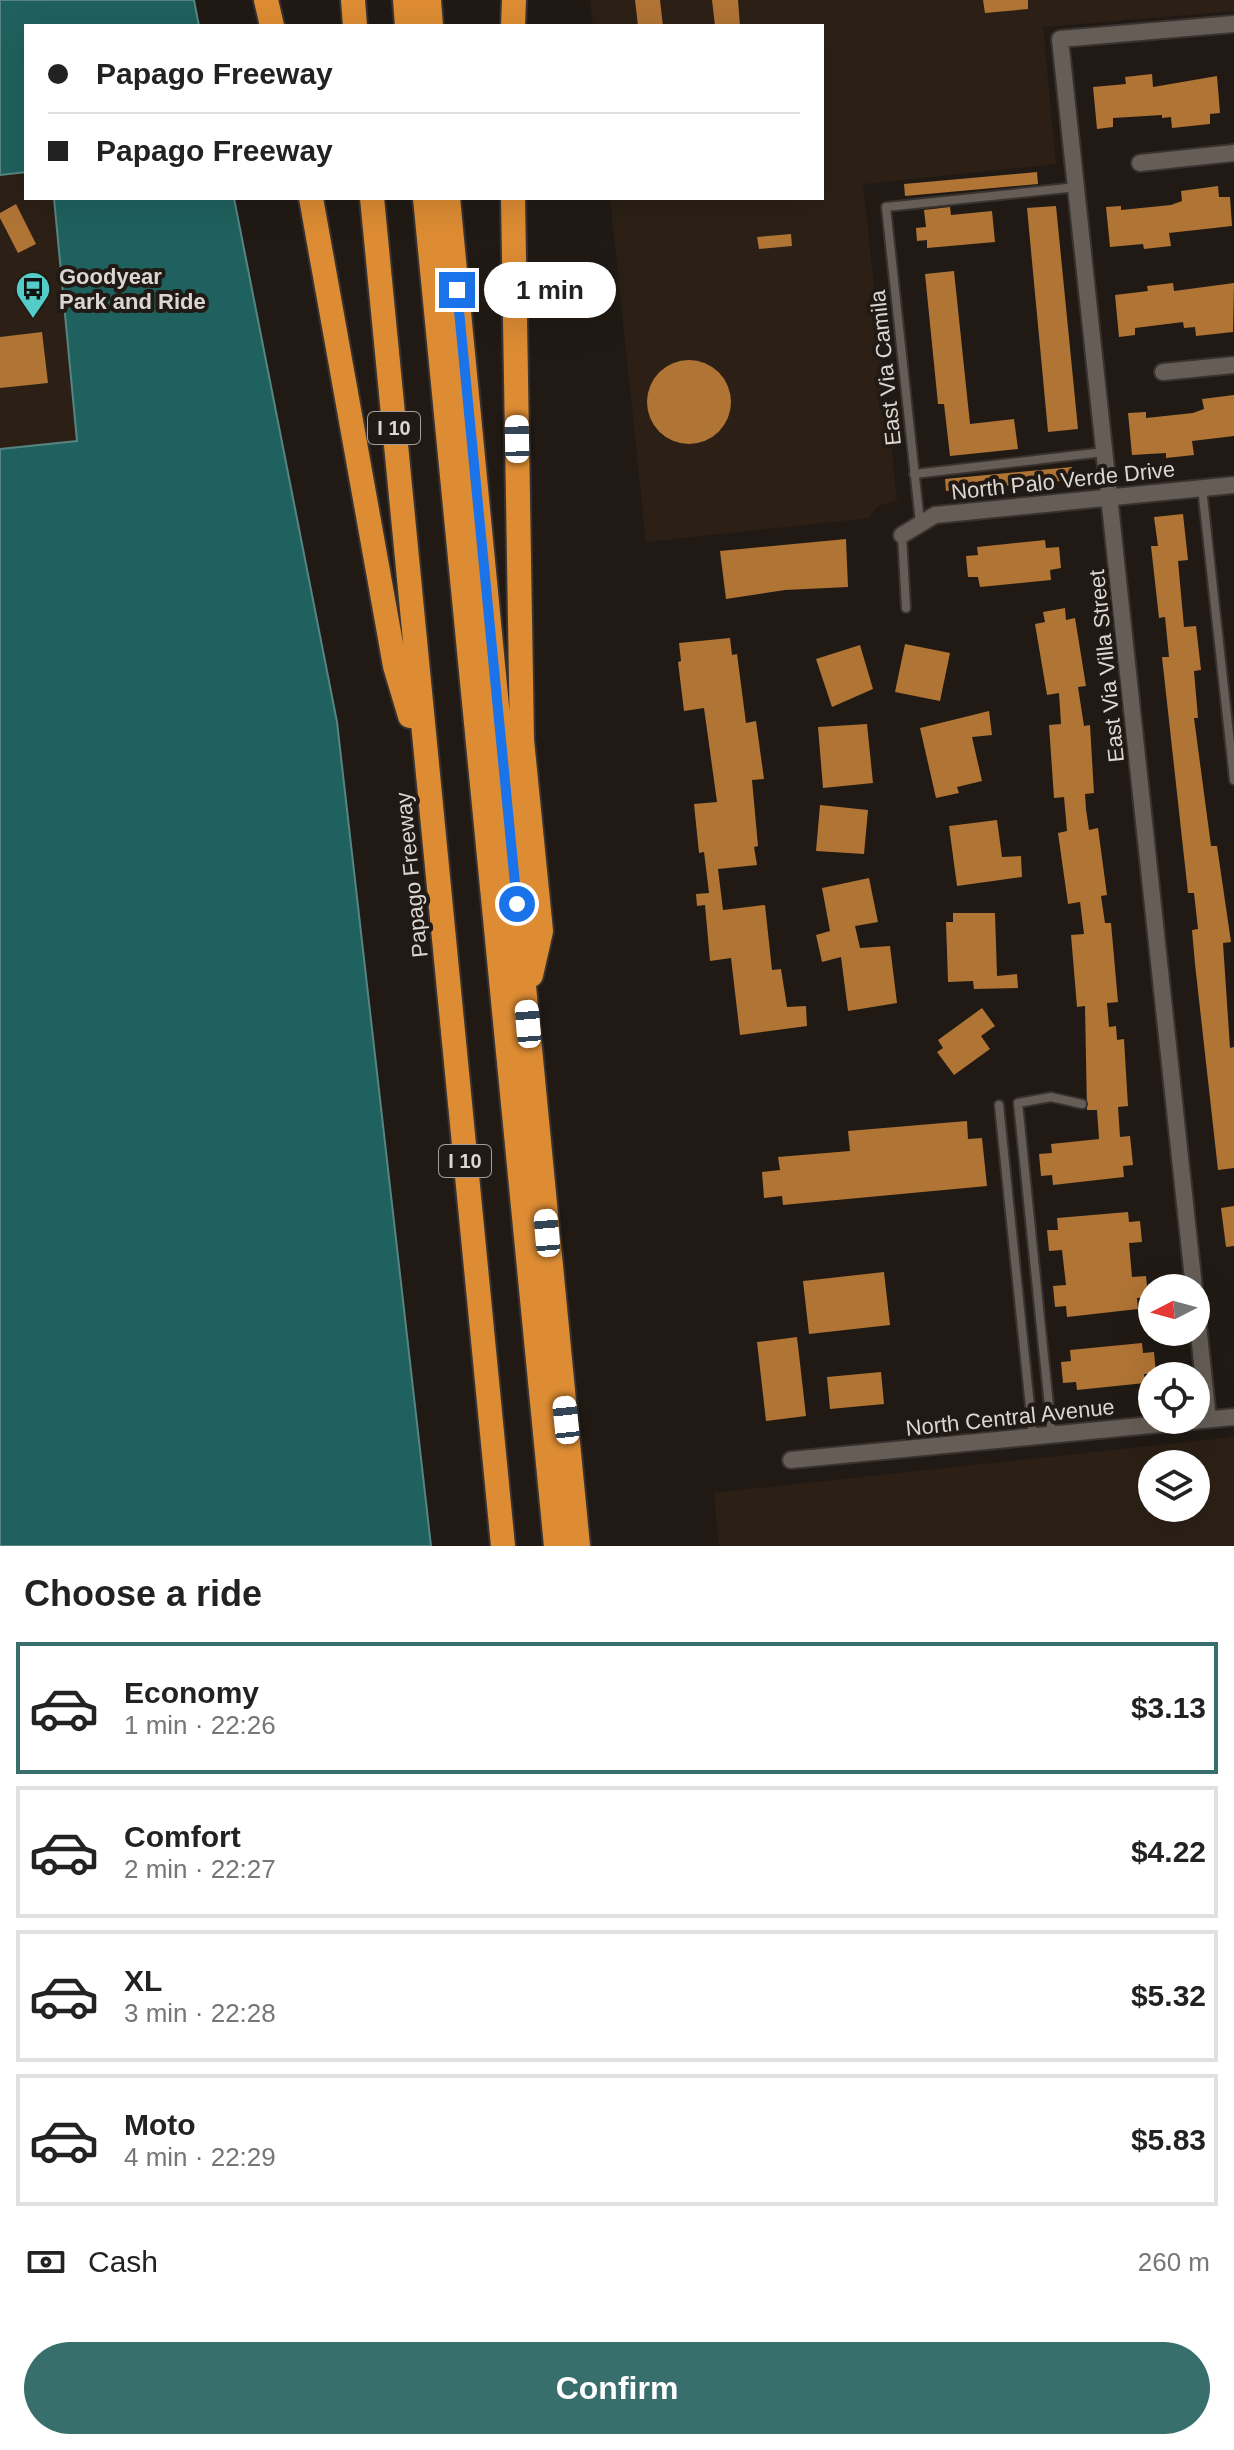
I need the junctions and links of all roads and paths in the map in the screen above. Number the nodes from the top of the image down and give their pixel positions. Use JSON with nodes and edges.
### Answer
{"nodes":[{"id":1,"x":266,"y":0,"type":"edge"},
{"id":2,"x":353,"y":0,"type":"edge"},
{"id":3,"x":405,"y":0,"type":"edge"},
{"id":4,"x":429,"y":0,"type":"edge"},
{"id":5,"x":514,"y":0,"type":"edge"},
{"id":6,"x":272,"y":24,"type":"edge"},
{"id":7,"x":355,"y":24,"type":"edge"},
{"id":8,"x":407,"y":24,"type":"edge"},
{"id":9,"x":431,"y":24,"type":"edge"},
{"id":10,"x":513,"y":24,"type":"edge"},
{"id":11,"x":1234,"y":24,"type":"edge"},
{"id":12,"x":1234,"y":153,"type":"edge"},
{"id":13,"x":1140,"y":163,"type":"dead end"},
{"id":14,"x":1077,"y":187,"type":"junction"},
{"id":15,"x":311,"y":200,"type":"edge"},
{"id":16,"x":372,"y":200,"type":"edge"},
{"id":17,"x":425,"y":200,"type":"edge"},
{"id":18,"x":448,"y":200,"type":"edge"},
{"id":19,"x":513,"y":200,"type":"edge"},
{"id":20,"x":1234,"y":365,"type":"edge"},
{"id":21,"x":1163,"y":372,"type":"dead end"},
{"id":22,"x":1105,"y":451,"type":"junction"},
{"id":23,"x":914,"y":474,"type":"junction"},
{"id":24,"x":1234,"y":485,"type":"edge"},
{"id":25,"x":1202,"y":488,"type":"junction"},
{"id":26,"x":1111,"y":497,"type":"junction"},
{"id":27,"x":920,"y":524,"type":"junction"},
{"id":28,"x":902,"y":535,"type":"joint"},
{"id":29,"x":906,"y":608,"type":"dead end"},
{"id":30,"x":427,"y":776,"type":"junction"},
{"id":31,"x":1234,"y":780,"type":"edge"},
{"id":32,"x":526,"y":996,"type":"junction"},
{"id":33,"x":1082,"y":1104,"type":"dead end"},
{"id":34,"x":999,"y":1105,"type":"dead end"},
{"id":35,"x":1193,"y":1274,"type":"edge"},
{"id":36,"x":1047,"y":1387,"type":"junction"},
{"id":37,"x":1028,"y":1389,"type":"junction"},
{"id":38,"x":1234,"y":1417,"type":"edge"},
{"id":39,"x":1210,"y":1419,"type":"edge"},
{"id":40,"x":1138,"y":1426,"type":"edge"},
{"id":41,"x":1052,"y":1435,"type":"junction"},
{"id":42,"x":1033,"y":1436,"type":"junction"},
{"id":43,"x":791,"y":1460,"type":"dead end"},
{"id":44,"x":503,"y":1546,"type":"edge"},
{"id":45,"x":556,"y":1546,"type":"edge"},
{"id":46,"x":578,"y":1546,"type":"edge"}],
"edges":[{"from":1,"to":6,"type":"highway"},
{"from":2,"to":7,"type":"highway"},
{"from":3,"to":8,"type":"highway"},
{"from":4,"to":9,"type":"highway"},
{"from":5,"to":10,"type":"highway"},
{"from":11,"to":14,"type":"street","name":"East Via Villa Street"},
{"from":12,"to":13,"type":"street"},
{"from":14,"to":22,"type":"street","name":"East Via Villa Street"},
{"from":14,"to":23,"type":"lane","name":"East Via Camila"},
{"from":15,"to":30,"type":"highway"},
{"from":16,"to":30,"type":"highway","name":"Papago Freeway","number":"I 10"},
{"from":17,"to":45,"type":"highway"},
{"from":18,"to":32,"type":"highway"},
{"from":19,"to":32,"type":"highway"},
{"from":20,"to":21,"type":"street"},
{"from":22,"to":23,"type":"lane"},
{"from":22,"to":26,"type":"street","name":"East Via Villa Street"},
{"from":23,"to":27,"type":"lane","name":"East Via Camila"},
{"from":24,"to":25,"type":"street","name":"North Palo Verde Drive"},
{"from":25,"to":26,"type":"street","name":"North Palo Verde Drive"},
{"from":25,"to":31,"type":"lane"},
{"from":26,"to":27,"type":"street","name":"North Palo Verde Drive"},
{"from":26,"to":35,"type":"street","name":"East Via Villa Street"},
{"from":27,"to":28,"type":"street","name":"North Palo Verde Drive"},
{"from":28,"to":29,"type":"lane"},
{"from":30,"to":44,"type":"highway","name":"Papago Freeway","number":"I 10"},
{"from":32,"to":46,"type":"highway"},
{"from":33,"to":36,"type":"lane"},
{"from":34,"to":37,"type":"lane"},
{"from":36,"to":37,"type":"lane"},
{"from":36,"to":41,"type":"lane"},
{"from":37,"to":42,"type":"lane"},
{"from":38,"to":39,"type":"street","name":"North Central Avenue"},
{"from":40,"to":41,"type":"street","name":"North Central Avenue"},
{"from":41,"to":42,"type":"street","name":"North Central Avenue"},
{"from":42,"to":43,"type":"street","name":"North Central Avenue"}]}
